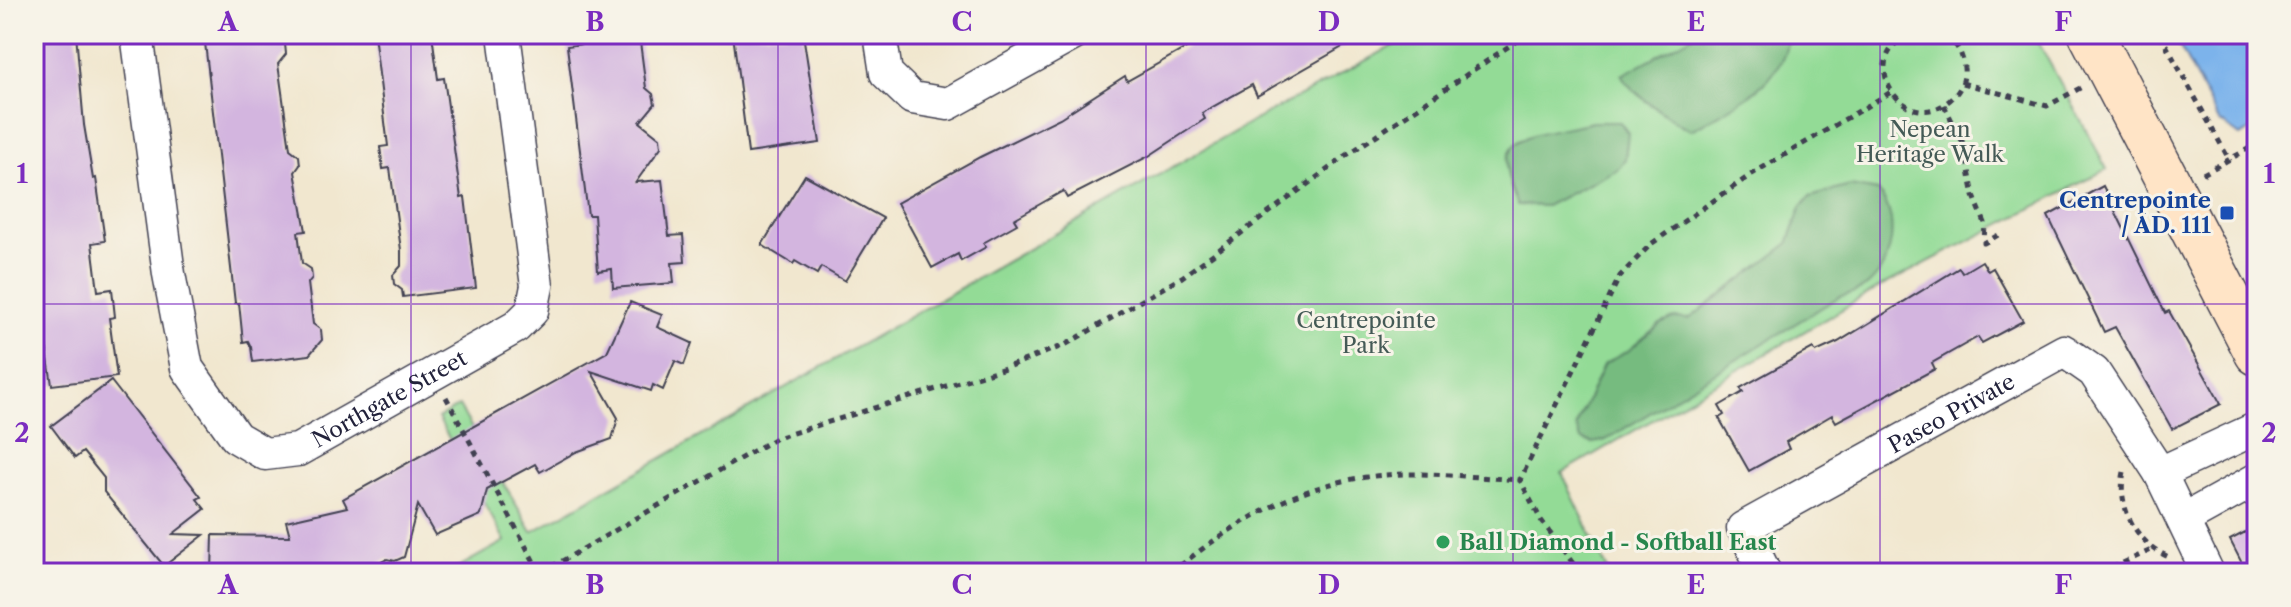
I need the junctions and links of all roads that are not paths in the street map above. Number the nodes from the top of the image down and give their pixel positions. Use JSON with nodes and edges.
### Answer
{"nodes":[{"id":1,"x":137,"y":34,"type":"edge"},
{"id":2,"x":504,"y":34,"type":"edge"},
{"id":3,"x":880,"y":34,"type":"edge"},
{"id":4,"x":1074,"y":34,"type":"edge"},
{"id":5,"x":2091,"y":34,"type":"edge"},
{"id":6,"x":2257,"y":353,"type":"edge"},
{"id":7,"x":2257,"y":428,"type":"edge"},
{"id":8,"x":2160,"y":473,"type":"junction"},
{"id":9,"x":2257,"y":479,"type":"edge"},
{"id":10,"x":2183,"y":520,"type":"junction"},
{"id":11,"x":1765,"y":573,"type":"edge"},
{"id":12,"x":2208,"y":573,"type":"edge"}],
"edges":[{"from":1,"to":2,"type":"street","name":"Northgate Street"},
{"from":3,"to":4,"type":"street"},
{"from":5,"to":6,"type":"street"},
{"from":7,"to":8,"type":"street"},
{"from":8,"to":10,"type":"street","name":"Paseo Private"},
{"from":8,"to":11,"type":"street","name":"Paseo Private"},
{"from":9,"to":10,"type":"street"},
{"from":10,"to":12,"type":"street","name":"Paseo Private"}]}
